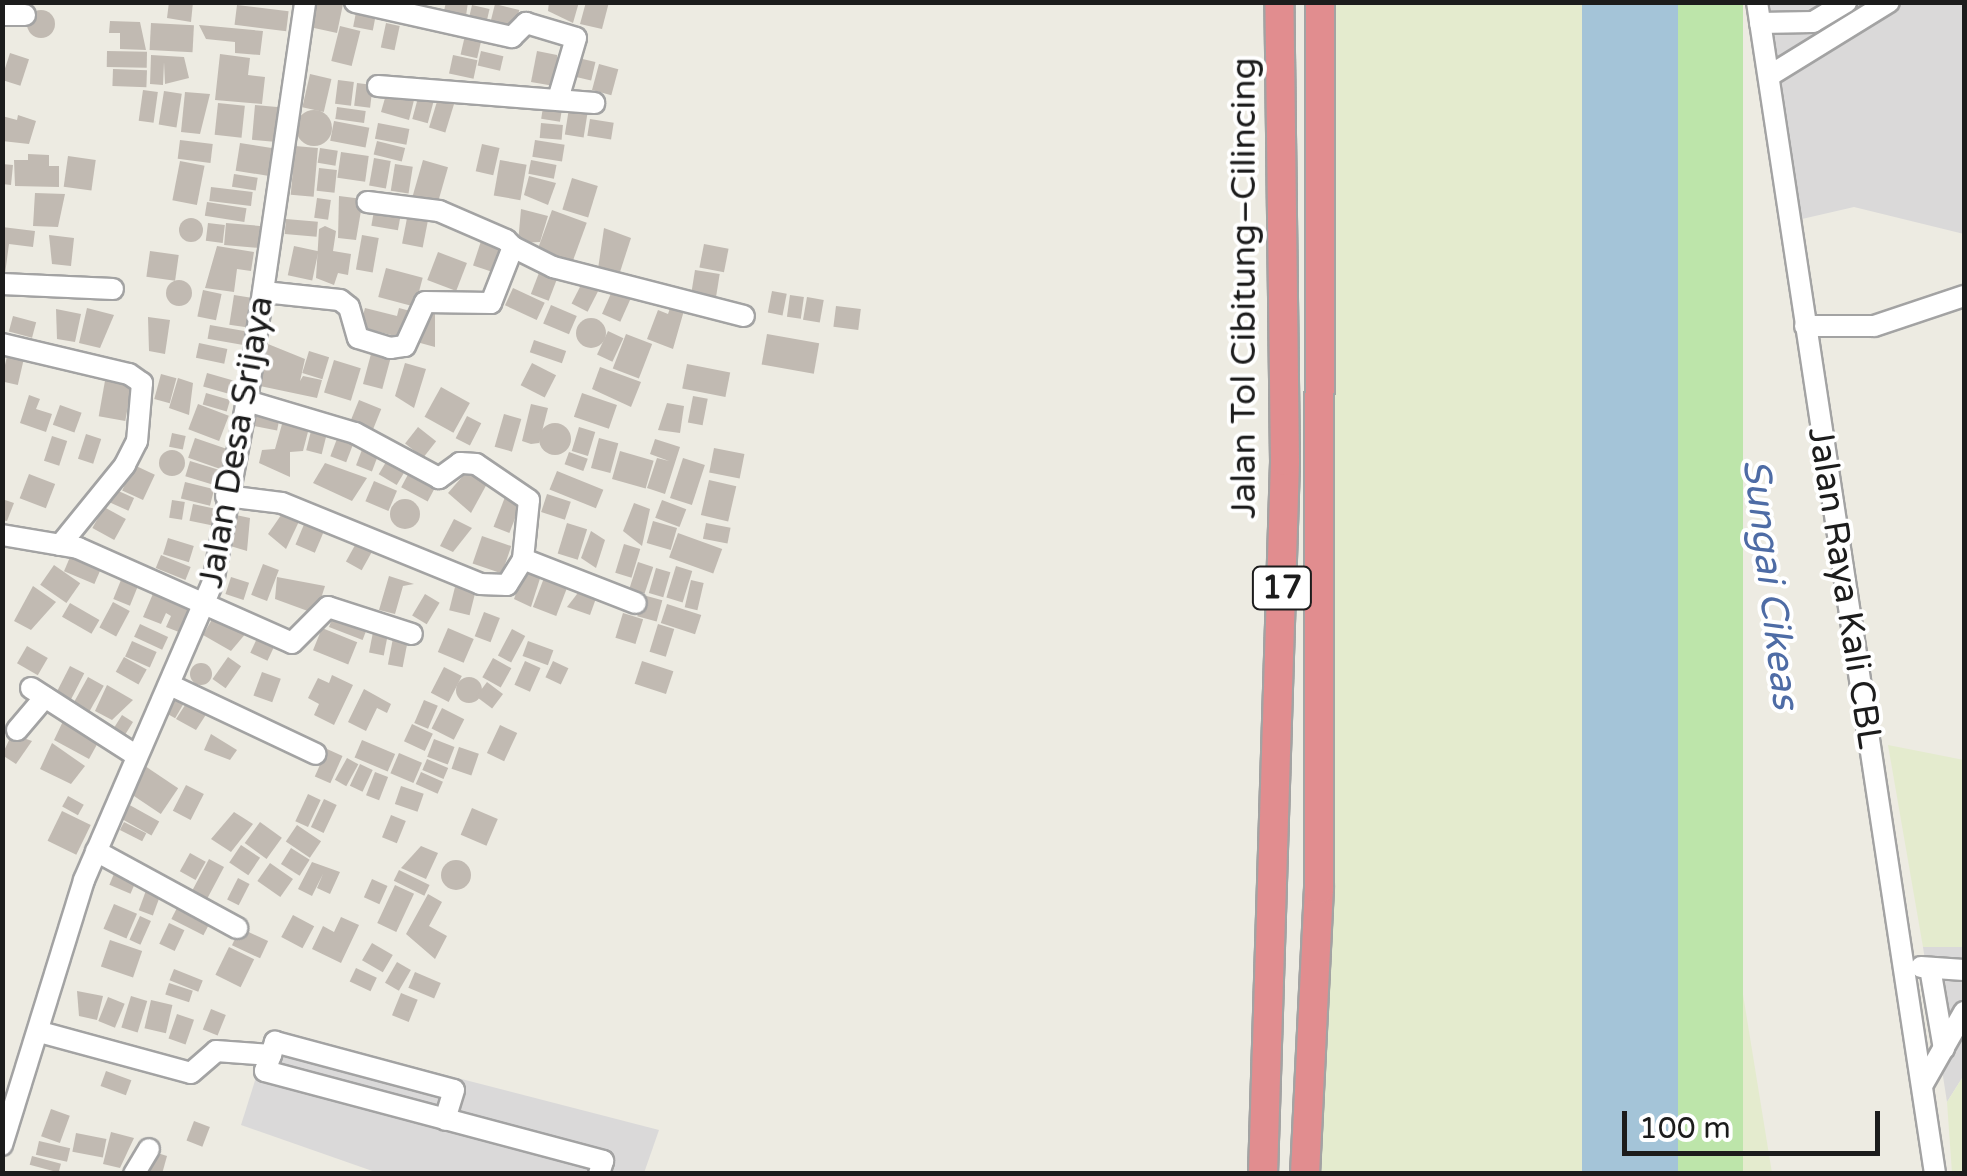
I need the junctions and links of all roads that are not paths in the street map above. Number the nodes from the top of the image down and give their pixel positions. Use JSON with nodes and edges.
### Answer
{"nodes":[{"id":1,"x":305,"y":2,"type":"edge"},
{"id":2,"x":355,"y":2,"type":"edge"},
{"id":3,"x":1280,"y":2,"type":"edge"},
{"id":4,"x":1320,"y":2,"type":"edge"},
{"id":5,"x":1846,"y":2,"type":"edge"},
{"id":6,"x":1889,"y":2,"type":"edge"},
{"id":7,"x":1758,"y":13,"type":"edge"},
{"id":8,"x":2,"y":15,"type":"edge"},
{"id":9,"x":26,"y":15,"type":"dead end"},
{"id":10,"x":1819,"y":31,"type":"junction"},
{"id":11,"x":1769,"y":76,"type":"junction"},
{"id":12,"x":378,"y":86,"type":"dead end"},
{"id":13,"x":558,"y":100,"type":"junction"},
{"id":14,"x":594,"y":103,"type":"dead end"},
{"id":15,"x":368,"y":202,"type":"dead end"},
{"id":16,"x":513,"y":247,"type":"junction"},
{"id":17,"x":2,"y":284,"type":"edge"},
{"id":18,"x":113,"y":288,"type":"dead end"},
{"id":19,"x":264,"y":292,"type":"junction"},
{"id":20,"x":1964,"y":296,"type":"edge"},
{"id":21,"x":744,"y":316,"type":"dead end"},
{"id":22,"x":1805,"y":326,"type":"junction"},
{"id":23,"x":2,"y":344,"type":"edge"},
{"id":24,"x":247,"y":401,"type":"junction"},
{"id":25,"x":226,"y":496,"type":"junction"},
{"id":26,"x":2,"y":535,"type":"edge"},
{"id":27,"x":60,"y":545,"type":"junction"},
{"id":28,"x":523,"y":560,"type":"junction"},
{"id":29,"x":207,"y":601,"type":"junction"},
{"id":30,"x":636,"y":602,"type":"dead end"},
{"id":31,"x":412,"y":634,"type":"dead end"},
{"id":32,"x":170,"y":685,"type":"junction"},
{"id":33,"x":17,"y":730,"type":"dead end"},
{"id":34,"x":134,"y":754,"type":"junction"},
{"id":35,"x":316,"y":754,"type":"dead end"},
{"id":36,"x":96,"y":850,"type":"junction"},
{"id":37,"x":237,"y":928,"type":"dead end"},
{"id":38,"x":1904,"y":964,"type":"junction"},
{"id":39,"x":1930,"y":968,"type":"junction"},
{"id":40,"x":1964,"y":970,"type":"edge"},
{"id":41,"x":1964,"y":1012,"type":"edge"},
{"id":42,"x":40,"y":1032,"type":"junction"},
{"id":43,"x":1944,"y":1048,"type":"junction"},
{"id":44,"x":270,"y":1055,"type":"junction"},
{"id":45,"x":1923,"y":1084,"type":"junction"},
{"id":46,"x":445,"y":1120,"type":"junction"},
{"id":47,"x":2,"y":1145,"type":"edge"},
{"id":48,"x":149,"y":1148,"type":"dead end"},
{"id":49,"x":134,"y":1174,"type":"edge"},
{"id":50,"x":599,"y":1174,"type":"edge"},
{"id":51,"x":1264,"y":1174,"type":"edge"},
{"id":52,"x":1305,"y":1174,"type":"edge"},
{"id":53,"x":1935,"y":1174,"type":"edge"}],
"edges":[{"from":1,"to":19,"type":"street","name":"Jalan Desa Srijaya"},
{"from":2,"to":13,"type":"street"},
{"from":3,"to":51,"type":"highway","name":"Jalan Tol Cibitung–Cilincing","number":"17"},
{"from":4,"to":52,"type":"highway","number":"17"},
{"from":5,"to":10,"type":"street"},
{"from":6,"to":10,"type":"street"},
{"from":7,"to":10,"type":"street"},
{"from":7,"to":11,"type":"street","name":"Jalan Raya Kali CBL"},
{"from":8,"to":9,"type":"street"},
{"from":10,"to":11,"type":"street"},
{"from":11,"to":22,"type":"street","name":"Jalan Raya Kali CBL"},
{"from":12,"to":13,"type":"street"},
{"from":13,"to":14,"type":"street"},
{"from":15,"to":16,"type":"street"},
{"from":16,"to":19,"type":"street"},
{"from":16,"to":21,"type":"street"},
{"from":17,"to":18,"type":"street"},
{"from":19,"to":24,"type":"street","name":"Jalan Desa Srijaya"},
{"from":20,"to":22,"type":"street"},
{"from":22,"to":38,"type":"street","name":"Jalan Raya Kali CBL"},
{"from":23,"to":27,"type":"street"},
{"from":24,"to":25,"type":"street","name":"Jalan Desa Srijaya"},
{"from":24,"to":28,"type":"street"},
{"from":25,"to":28,"type":"street"},
{"from":25,"to":29,"type":"street","name":"Jalan Desa Srijaya"},
{"from":26,"to":27,"type":"street"},
{"from":27,"to":29,"type":"street"},
{"from":28,"to":30,"type":"street"},
{"from":29,"to":31,"type":"street"},
{"from":29,"to":32,"type":"street","name":"Jalan Desa Srijaya"},
{"from":32,"to":34,"type":"street","name":"Jalan Desa Srijaya"},
{"from":32,"to":35,"type":"street"},
{"from":33,"to":34,"type":"street"},
{"from":34,"to":36,"type":"street","name":"Jalan Desa Srijaya"},
{"from":36,"to":37,"type":"street"},
{"from":36,"to":42,"type":"street","name":"Jalan Desa Srijaya"},
{"from":38,"to":39,"type":"street"},
{"from":38,"to":45,"type":"street","name":"Jalan Raya Kali CBL"},
{"from":39,"to":40,"type":"street"},
{"from":39,"to":43,"type":"street"},
{"from":41,"to":43,"type":"street"},
{"from":42,"to":44,"type":"street"},
{"from":42,"to":47,"type":"street","name":"Jalan Desa Srijaya"},
{"from":43,"to":45,"type":"street"},
{"from":44,"to":46,"type":"street"},
{"from":44,"to":46,"type":"street"},
{"from":45,"to":53,"type":"street","name":"Jalan Raya Kali CBL"},
{"from":46,"to":50,"type":"street"},
{"from":48,"to":49,"type":"street"}]}
